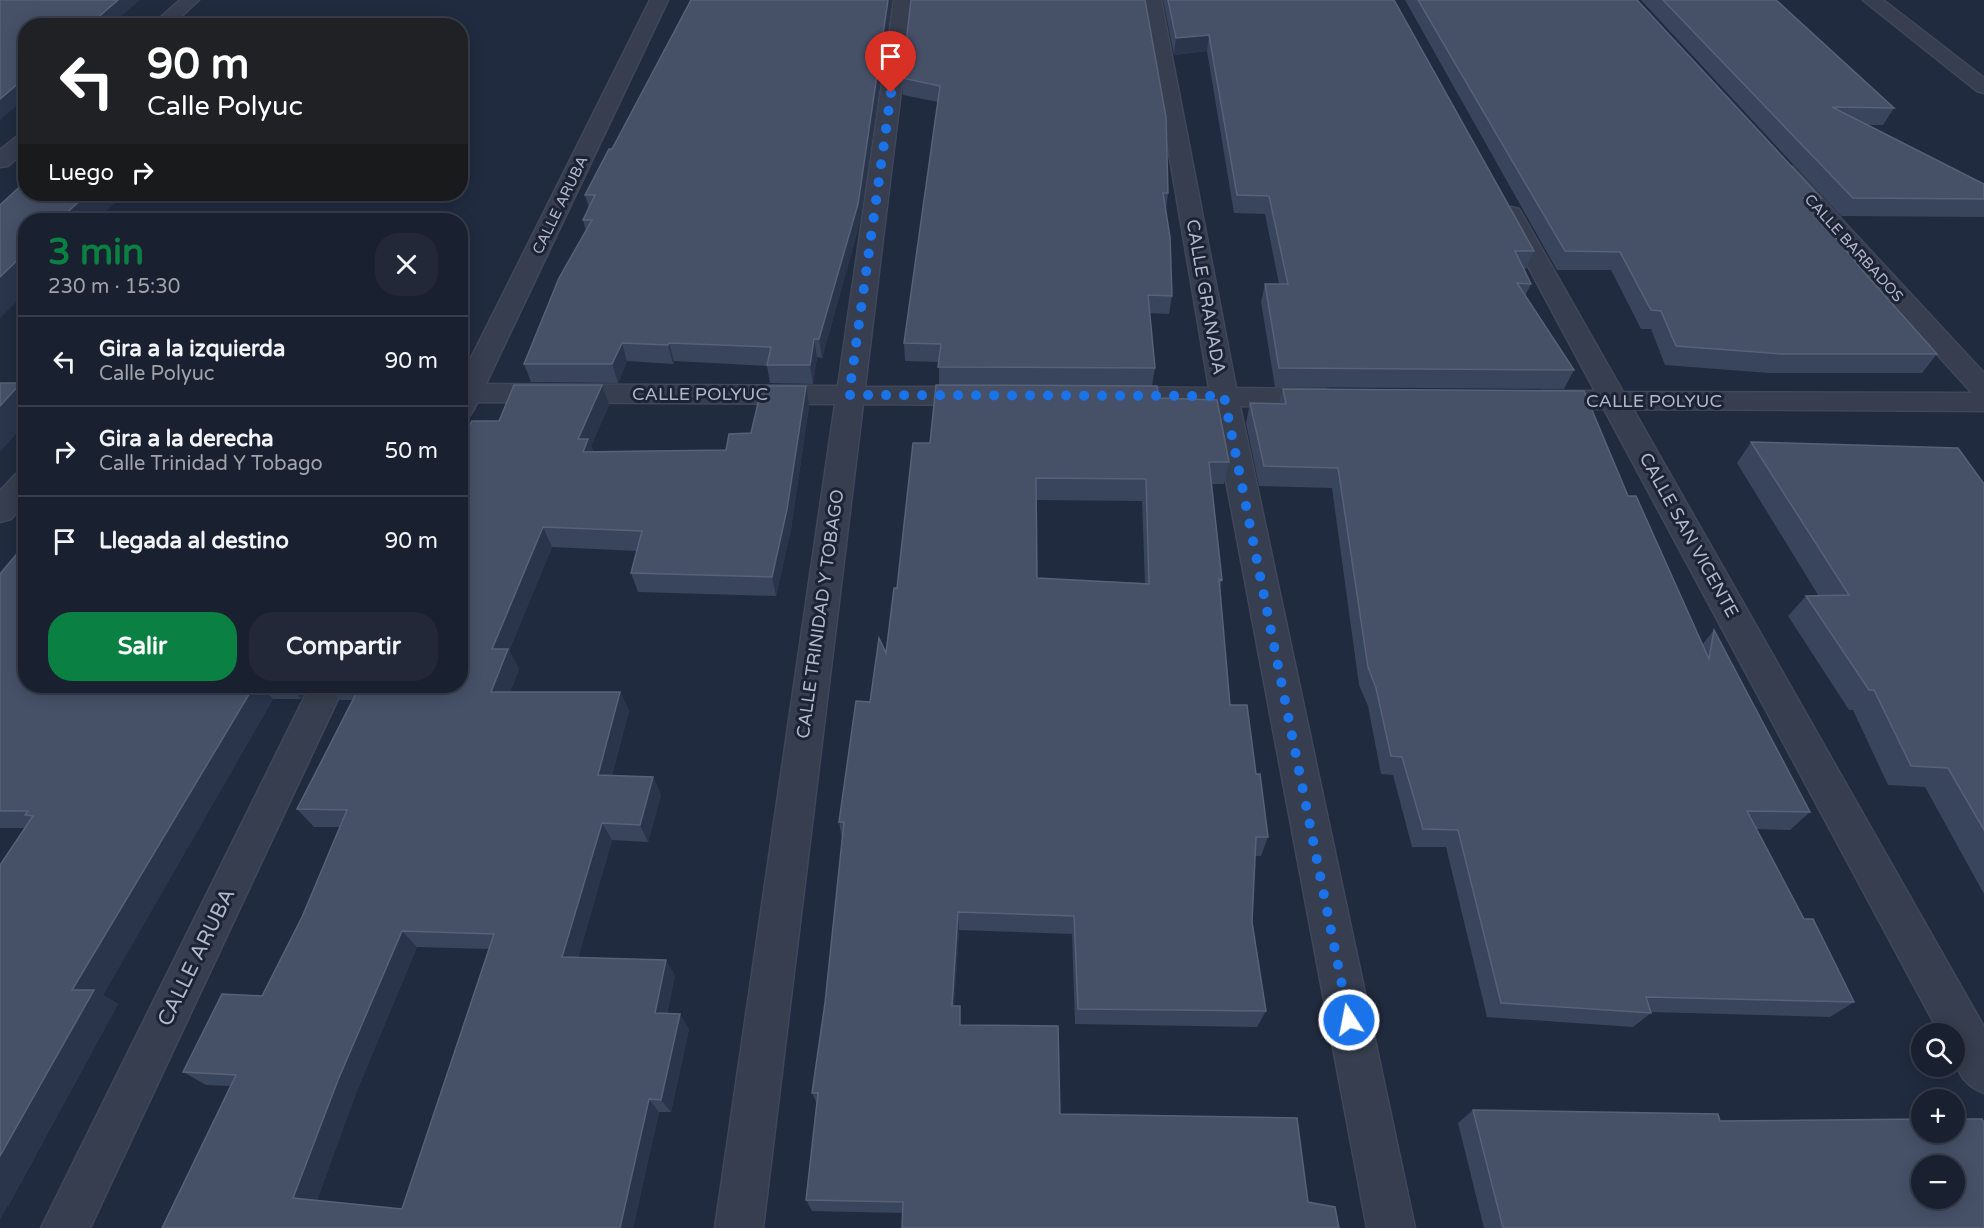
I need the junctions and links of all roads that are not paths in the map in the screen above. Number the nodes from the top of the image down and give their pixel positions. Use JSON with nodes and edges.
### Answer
{"nodes":[{"id":1,"x":190,"y":0,"type":"edge"},
{"id":2,"x":659,"y":0,"type":"edge"},
{"id":3,"x":903,"y":0,"type":"edge"},
{"id":4,"x":1152,"y":0,"type":"edge"},
{"id":5,"x":1872,"y":0,"type":"edge"},
{"id":6,"x":169,"y":18,"type":"edge"},
{"id":7,"x":1984,"y":87,"type":"edge"},
{"id":8,"x":18,"y":146,"type":"edge"},
{"id":9,"x":1773,"y":159,"type":"edge"},
{"id":10,"x":0,"y":161,"type":"edge"},
{"id":11,"x":1495,"y":185,"type":"edge"},
{"id":12,"x":468,"y":388,"type":"edge"},
{"id":13,"x":1984,"y":390,"type":"edge"},
{"id":14,"x":849,"y":395,"type":"junction"},
{"id":15,"x":1001,"y":396,"type":"edge"},
{"id":16,"x":1083,"y":396,"type":"edge"},
{"id":17,"x":1224,"y":396,"type":"junction"},
{"id":18,"x":468,"y":398,"type":"edge"},
{"id":19,"x":1354,"y":398,"type":"edge"},
{"id":20,"x":1520,"y":400,"type":"edge"},
{"id":21,"x":1615,"y":401,"type":"junction"},
{"id":22,"x":1984,"y":402,"type":"edge"},
{"id":23,"x":18,"y":490,"type":"edge"},
{"id":24,"x":0,"y":511,"type":"edge"},
{"id":25,"x":324,"y":693,"type":"edge"},
{"id":26,"x":1984,"y":1071,"type":"edge"},
{"id":27,"x":65,"y":1228,"type":"edge"},
{"id":28,"x":739,"y":1228,"type":"edge"},
{"id":29,"x":1391,"y":1228,"type":"edge"}],
"edges":[{"from":1,"to":6,"type":"street"},
{"from":2,"to":12,"type":"street","name":"CALLE ARUBA"},
{"from":3,"to":14,"type":"street","name":"CALLE TRINIDAD Y TOBAGO"},
{"from":4,"to":17,"type":"street","name":"CALLE GRANADA"},
{"from":5,"to":7,"type":"street"},
{"from":8,"to":10,"type":"street"},
{"from":9,"to":13,"type":"street","name":"CALLE BARBADOS"},
{"from":11,"to":21,"type":"street","name":"CALLE SAN VICENTE"},
{"from":14,"to":15,"type":"street","name":"CALLE POLYUC"},
{"from":14,"to":18,"type":"street","name":"CALLE POLYUC"},
{"from":14,"to":28,"type":"street","name":"CALLE TRINIDAD Y TOBAGO"},
{"from":16,"to":17,"type":"street"},
{"from":17,"to":19,"type":"street"},
{"from":17,"to":29,"type":"street","name":"CALLE GRANADA"},
{"from":20,"to":21,"type":"street","name":"CALLE POLYUC"},
{"from":21,"to":22,"type":"street","name":"CALLE POLYUC"},
{"from":21,"to":26,"type":"street","name":"CALLE SAN VICENTE"},
{"from":23,"to":24,"type":"street"},
{"from":25,"to":27,"type":"street","name":"CALLE ARUBA"}]}
